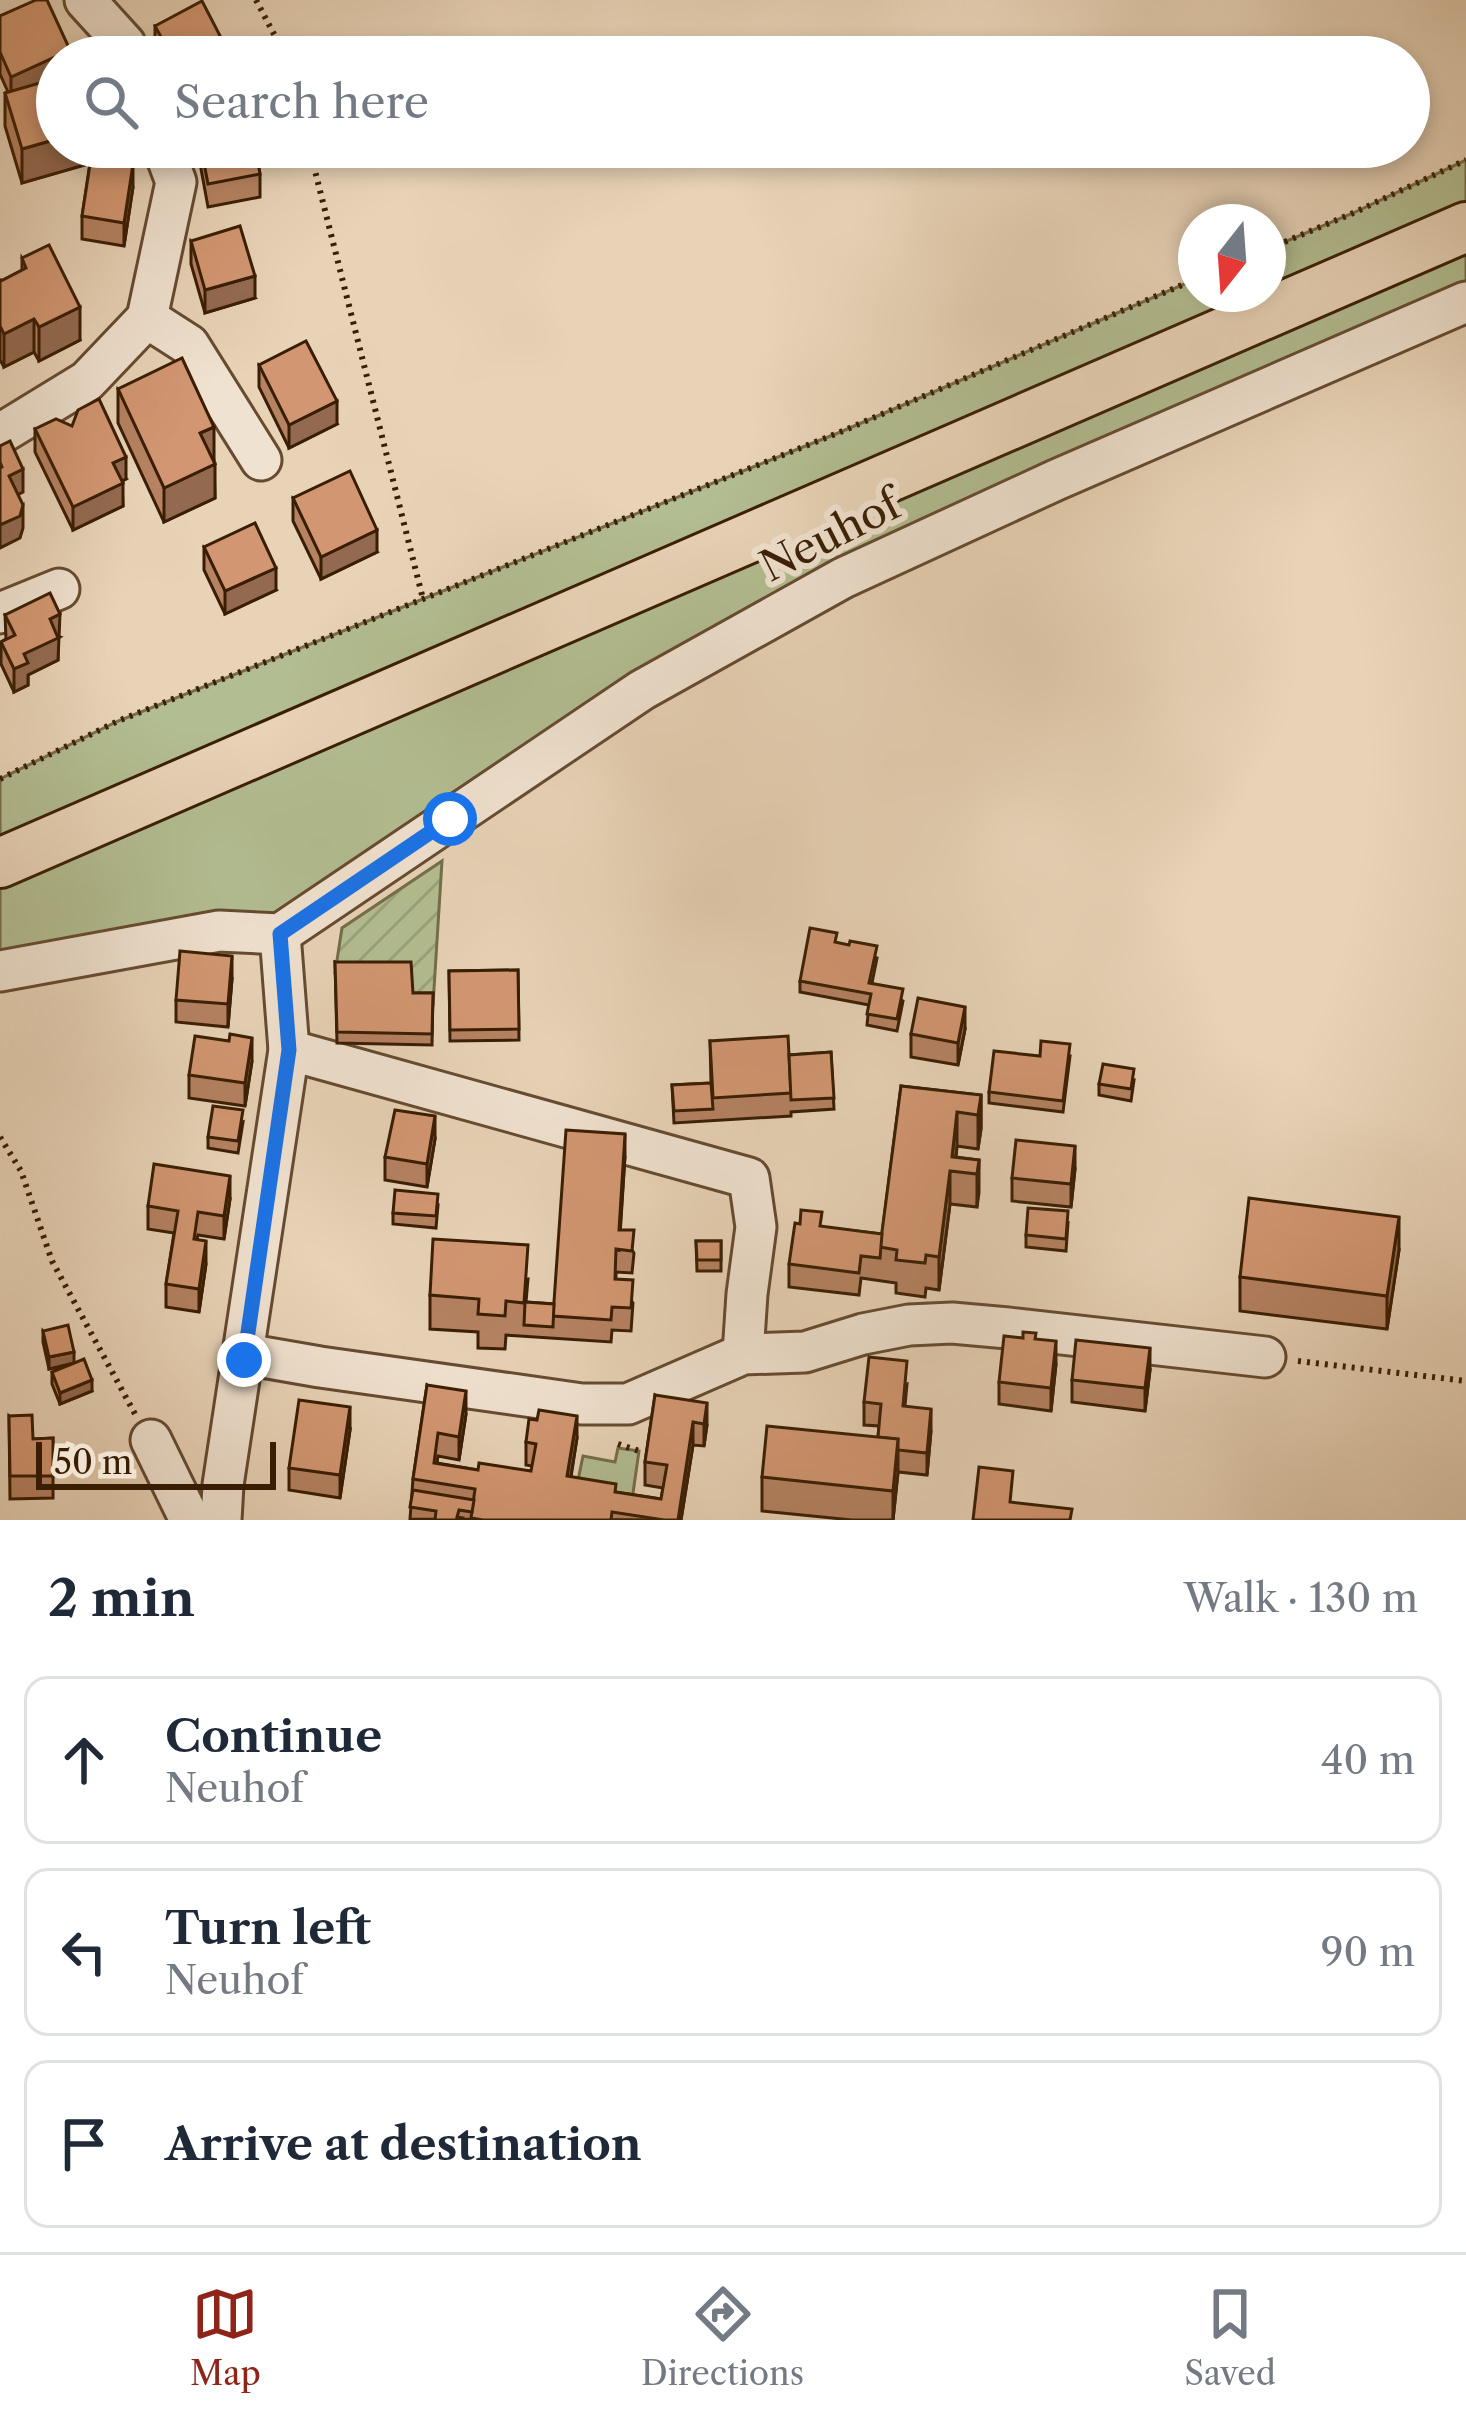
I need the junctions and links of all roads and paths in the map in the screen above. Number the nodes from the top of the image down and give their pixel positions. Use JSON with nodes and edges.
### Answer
{"nodes":[{"id":1,"x":85,"y":0,"type":"edge"},
{"id":2,"x":256,"y":0,"type":"edge"},
{"id":3,"x":118,"y":36,"type":"edge"},
{"id":4,"x":275,"y":36,"type":"edge"},
{"id":5,"x":1466,"y":160,"type":"edge"},
{"id":6,"x":171,"y":168,"type":"edge"},
{"id":7,"x":314,"y":168,"type":"edge"},
{"id":8,"x":1466,"y":227,"type":"edge"},
{"id":9,"x":1286,"y":242,"type":"edge"},
{"id":10,"x":1178,"y":287,"type":"edge"},
{"id":11,"x":1466,"y":302,"type":"edge"},
{"id":12,"x":147,"y":318,"type":"junction"},
{"id":13,"x":0,"y":434,"type":"edge"},
{"id":14,"x":262,"y":460,"type":"dead end"},
{"id":15,"x":59,"y":589,"type":"dead end"},
{"id":16,"x":423,"y":599,"type":"junction"},
{"id":17,"x":0,"y":613,"type":"edge"},
{"id":18,"x":0,"y":779,"type":"edge"},
{"id":19,"x":0,"y":863,"type":"edge"},
{"id":20,"x":280,"y":934,"type":"junction"},
{"id":21,"x":0,"y":971,"type":"edge"},
{"id":22,"x":289,"y":1050,"type":"junction"},
{"id":23,"x":0,"y":1138,"type":"edge"},
{"id":24,"x":244,"y":1354,"type":"junction"},
{"id":25,"x":743,"y":1354,"type":"junction"},
{"id":26,"x":1265,"y":1358,"type":"joint"},
{"id":27,"x":1466,"y":1381,"type":"edge"},
{"id":28,"x":151,"y":1440,"type":"joint"},
{"id":29,"x":618,"y":1444,"type":"dead end"},
{"id":30,"x":639,"y":1451,"type":"dead end"},
{"id":31,"x":190,"y":1520,"type":"edge"},
{"id":32,"x":220,"y":1520,"type":"edge"}],
"edges":[{"from":1,"to":3,"type":"street"},
{"from":2,"to":4,"type":"path"},
{"from":5,"to":9,"type":"path"},
{"from":6,"to":12,"type":"street"},
{"from":7,"to":16,"type":"path"},
{"from":8,"to":19,"type":"main road"},
{"from":10,"to":16,"type":"path"},
{"from":11,"to":20,"type":"street","name":"Neuhof"},
{"from":12,"to":13,"type":"street"},
{"from":12,"to":14,"type":"street"},
{"from":15,"to":17,"type":"street"},
{"from":16,"to":18,"type":"path"},
{"from":20,"to":21,"type":"street"},
{"from":20,"to":22,"type":"street"},
{"from":22,"to":24,"type":"street"},
{"from":22,"to":25,"type":"street"},
{"from":23,"to":28,"type":"path"},
{"from":24,"to":25,"type":"street"},
{"from":24,"to":32,"type":"street"},
{"from":25,"to":26,"type":"street"},
{"from":26,"to":27,"type":"path"},
{"from":28,"to":31,"type":"street"},
{"from":29,"to":30,"type":"path"}]}
